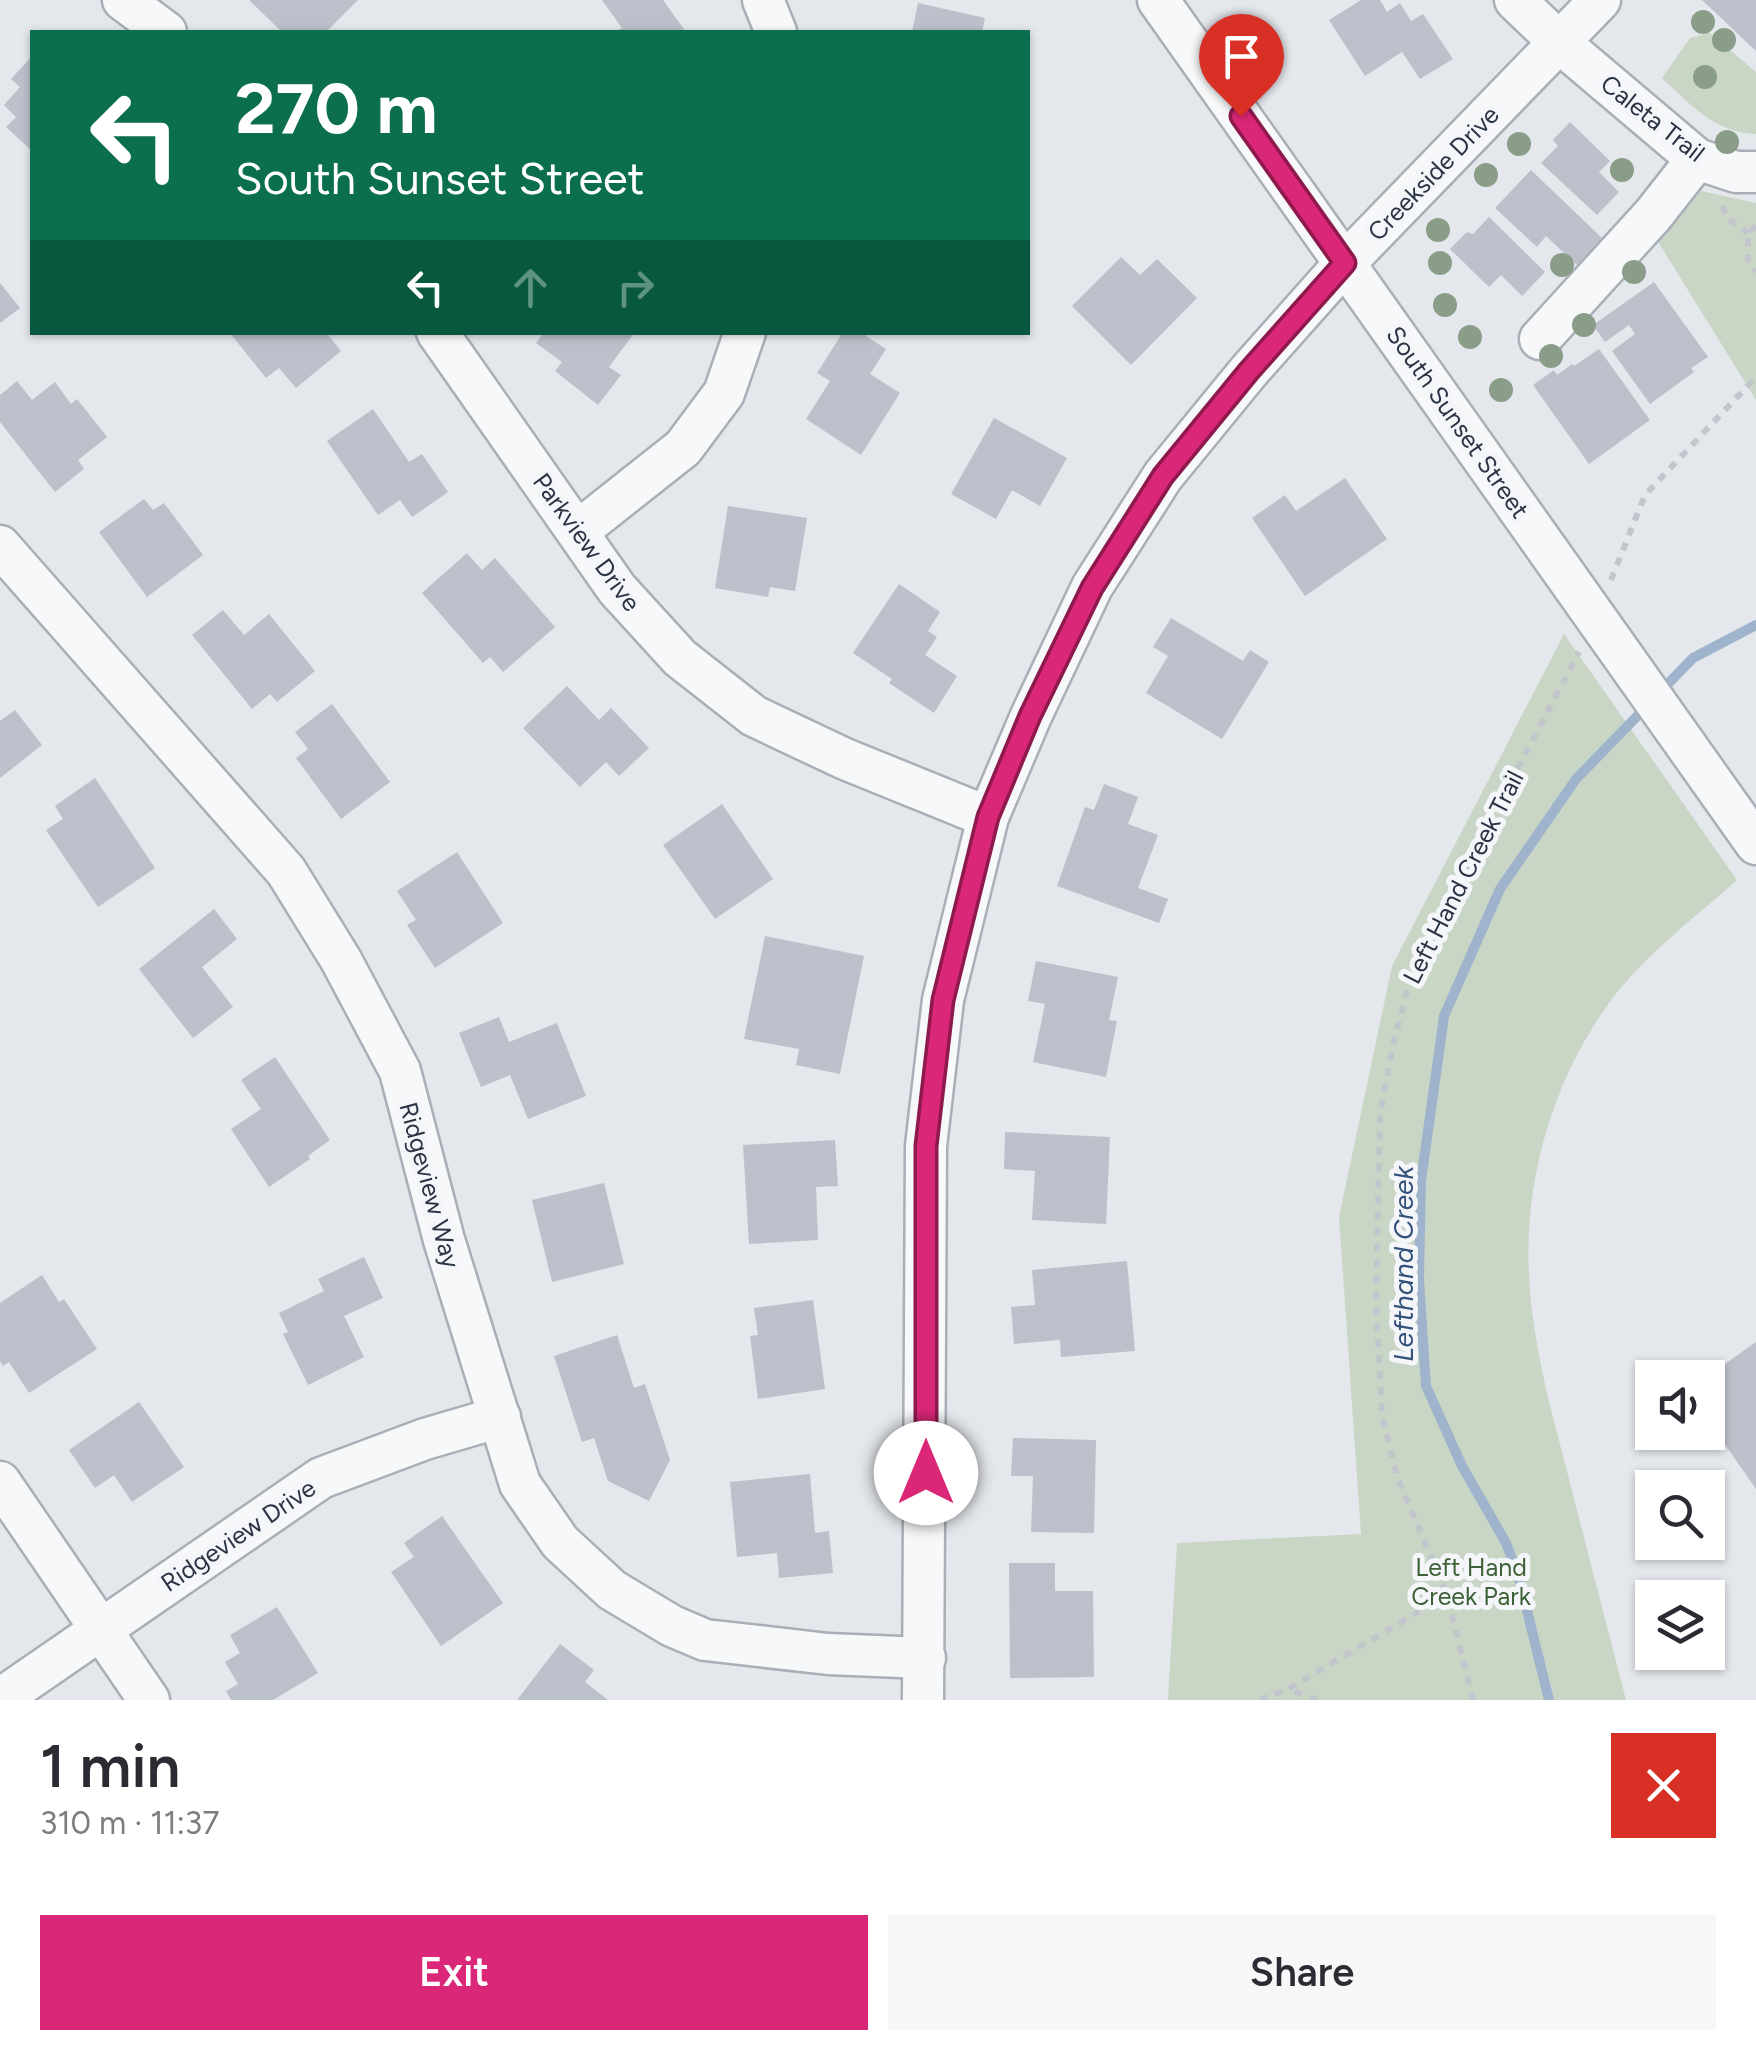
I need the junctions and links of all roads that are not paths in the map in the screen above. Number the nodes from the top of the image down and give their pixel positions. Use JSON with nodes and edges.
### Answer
{"nodes":[{"id":1,"x":123,"y":0,"type":"edge"},
{"id":2,"x":764,"y":0,"type":"edge"},
{"id":3,"x":1158,"y":0,"type":"edge"},
{"id":4,"x":1514,"y":0,"type":"edge"},
{"id":5,"x":1600,"y":0,"type":"edge"},
{"id":6,"x":163,"y":30,"type":"edge"},
{"id":7,"x":775,"y":30,"type":"edge"},
{"id":8,"x":1560,"y":43,"type":"junction"},
{"id":9,"x":1697,"y":158,"type":"junction"},
{"id":10,"x":1756,"y":172,"type":"edge"},
{"id":11,"x":1345,"y":263,"type":"junction"},
{"id":12,"x":439,"y":335,"type":"edge"},
{"id":13,"x":744,"y":335,"type":"edge"},
{"id":14,"x":1540,"y":339,"type":"dead end"},
{"id":15,"x":578,"y":531,"type":"junction"},
{"id":16,"x":0,"y":546,"type":"edge"},
{"id":17,"x":988,"y":817,"type":"junction"},
{"id":18,"x":1756,"y":844,"type":"edge"},
{"id":19,"x":500,"y":1417,"type":"junction"},
{"id":20,"x":0,"y":1482,"type":"edge"},
{"id":21,"x":103,"y":1629,"type":"junction"},
{"id":22,"x":925,"y":1658,"type":"junction"},
{"id":23,"x":0,"y":1699,"type":"edge"},
{"id":24,"x":149,"y":1700,"type":"edge"},
{"id":25,"x":923,"y":1700,"type":"edge"}],
"edges":[{"from":1,"to":6,"type":"street"},
{"from":2,"to":7,"type":"street"},
{"from":3,"to":11,"type":"street","name":"South Sunset Street"},
{"from":4,"to":8,"type":"street","name":"Caleta Trail"},
{"from":5,"to":8,"type":"street","name":"Creekside Drive"},
{"from":8,"to":9,"type":"street","name":"Caleta Trail"},
{"from":8,"to":11,"type":"street","name":"Creekside Drive"},
{"from":9,"to":10,"type":"street","name":"Caleta Trail"},
{"from":9,"to":14,"type":"street"},
{"from":11,"to":17,"type":"street","name":"Creekside Drive"},
{"from":11,"to":18,"type":"street","name":"South Sunset Street"},
{"from":12,"to":15,"type":"street","name":"Parkview Drive"},
{"from":13,"to":15,"type":"street"},
{"from":15,"to":17,"type":"street","name":"Parkview Drive"},
{"from":16,"to":19,"type":"street","name":"Ridgeview Way"},
{"from":17,"to":22,"type":"street","name":"Creekside Drive"},
{"from":19,"to":21,"type":"street","name":"Ridgeview Drive"},
{"from":19,"to":22,"type":"street","name":"Ridgeview Way"},
{"from":20,"to":21,"type":"street"},
{"from":21,"to":23,"type":"street","name":"Ridgeview Drive"},
{"from":21,"to":24,"type":"street"},
{"from":22,"to":25,"type":"street","name":"Creekside Drive"}]}
